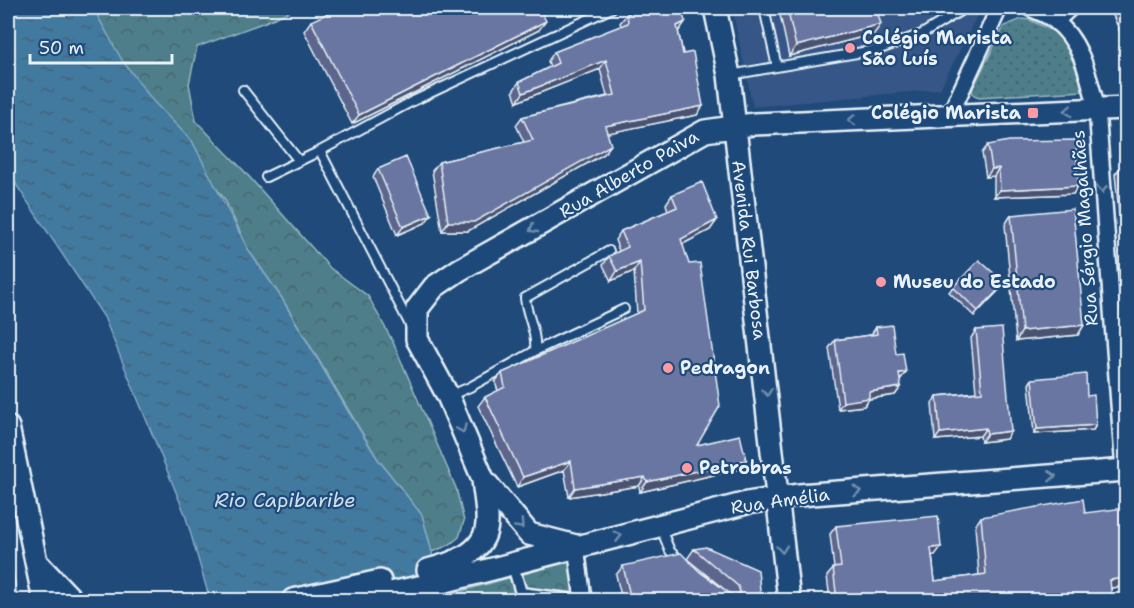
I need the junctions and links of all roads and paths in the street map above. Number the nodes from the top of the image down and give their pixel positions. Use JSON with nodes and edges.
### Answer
{"nodes":[{"id":1,"x":612,"y":8,"type":"edge"},
{"id":2,"x":715,"y":8,"type":"edge"},
{"id":3,"x":764,"y":8,"type":"edge"},
{"id":4,"x":965,"y":8,"type":"edge"},
{"id":5,"x":999,"y":8,"type":"edge"},
{"id":6,"x":1030,"y":8,"type":"edge"},
{"id":7,"x":1070,"y":8,"type":"edge"},
{"id":8,"x":1056,"y":21,"type":"junction"},
{"id":9,"x":777,"y":67,"type":"junction"},
{"id":10,"x":729,"y":75,"type":"junction"},
{"id":11,"x":243,"y":90,"type":"dead end"},
{"id":12,"x":1126,"y":108,"type":"edge"},
{"id":13,"x":1096,"y":109,"type":"junction"},
{"id":14,"x":949,"y":117,"type":"junction"},
{"id":15,"x":734,"y":126,"type":"junction"},
{"id":16,"x":320,"y":151,"type":"junction"},
{"id":17,"x":299,"y":161,"type":"junction"},
{"id":18,"x":266,"y":177,"type":"dead end"},
{"id":19,"x":609,"y":251,"type":"dead end"},
{"id":20,"x":624,"y":309,"type":"dead end"},
{"id":21,"x":417,"y":339,"type":"junction"},
{"id":22,"x":535,"y":351,"type":"junction"},
{"id":23,"x":448,"y":396,"type":"junction"},
{"id":24,"x":8,"y":427,"type":"edge"},
{"id":25,"x":1126,"y":470,"type":"edge"},
{"id":26,"x":483,"y":479,"type":"junction"},
{"id":27,"x":778,"y":498,"type":"junction"},
{"id":28,"x":660,"y":525,"type":"junction"},
{"id":29,"x":576,"y":546,"type":"junction"},
{"id":30,"x":36,"y":562,"type":"junction"},
{"id":31,"x":512,"y":562,"type":"junction"},
{"id":32,"x":687,"y":567,"type":"edge"},
{"id":33,"x":440,"y":574,"type":"junction"},
{"id":34,"x":34,"y":600,"type":"edge"},
{"id":35,"x":44,"y":600,"type":"edge"},
{"id":36,"x":72,"y":600,"type":"edge"},
{"id":37,"x":293,"y":600,"type":"edge"},
{"id":38,"x":358,"y":600,"type":"edge"},
{"id":39,"x":575,"y":600,"type":"edge"},
{"id":40,"x":583,"y":600,"type":"edge"},
{"id":41,"x":789,"y":600,"type":"edge"}],
"edges":[{"from":1,"to":16,"type":"lane"},
{"from":2,"to":10,"type":"main road","name":"Avenida Rui Barbosa"},
{"from":3,"to":9,"type":"lane"},
{"from":4,"to":9,"type":"lane"},
{"from":5,"to":14,"type":"street"},
{"from":6,"to":8,"type":"street","name":"Rua Sérgio Magalhães"},
{"from":7,"to":8,"type":"street"},
{"from":8,"to":13,"type":"street","name":"Rua Sérgio Magalhães"},
{"from":9,"to":10,"type":"lane"},
{"from":10,"to":15,"type":"main road","name":"Avenida Rui Barbosa"},
{"from":11,"to":17,"type":"lane"},
{"from":12,"to":13,"type":"main road","name":"Rua Alberto Paiva"},
{"from":13,"to":14,"type":"main road","name":"Rua Alberto Paiva","one_way":true},
{"from":13,"to":25,"type":"street","name":"Rua Sérgio Magalhães","one_way":true},
{"from":14,"to":15,"type":"main road","name":"Rua Alberto Paiva","one_way":true},
{"from":15,"to":21,"type":"main road","name":"Rua Alberto Paiva","one_way":true},
{"from":15,"to":27,"type":"main road","name":"Avenida Rui Barbosa","one_way":true},
{"from":16,"to":17,"type":"lane"},
{"from":16,"to":21,"type":"lane"},
{"from":17,"to":18,"type":"lane"},
{"from":19,"to":22,"type":"lane"},
{"from":20,"to":22,"type":"lane"},
{"from":21,"to":23,"type":"main road","name":"Rua Alberto Paiva"},
{"from":22,"to":23,"type":"lane"},
{"from":23,"to":26,"type":"main road","name":"Rua Alberto Paiva","one_way":true},
{"from":24,"to":30,"type":"main road"},
{"from":27,"to":25,"type":"main road","name":"Rua Amélia","one_way":true},
{"from":26,"to":29,"type":"main road","name":"Rua Alberto Paiva","one_way":true},
{"from":26,"to":33,"type":"main road","name":"Rua Alberto Paiva"},
{"from":27,"to":28,"type":"main road","name":"Rua Amélia"},
{"from":27,"to":41,"type":"main road","name":"Avenida Rui Barbosa","one_way":true},
{"from":29,"to":28,"type":"main road","name":"Rua Amélia","one_way":true},
{"from":28,"to":32,"type":"lane"},
{"from":29,"to":31,"type":"main road","name":"Rua Amélia"},
{"from":29,"to":40,"type":"street"},
{"from":30,"to":34,"type":"main road"},
{"from":30,"to":35,"type":"main road"},
{"from":30,"to":36,"type":"main road"},
{"from":31,"to":33,"type":"main road","name":"Rua Amélia"},
{"from":31,"to":39,"type":"street"},
{"from":33,"to":37,"type":"main road"},
{"from":33,"to":38,"type":"main road"}]}
